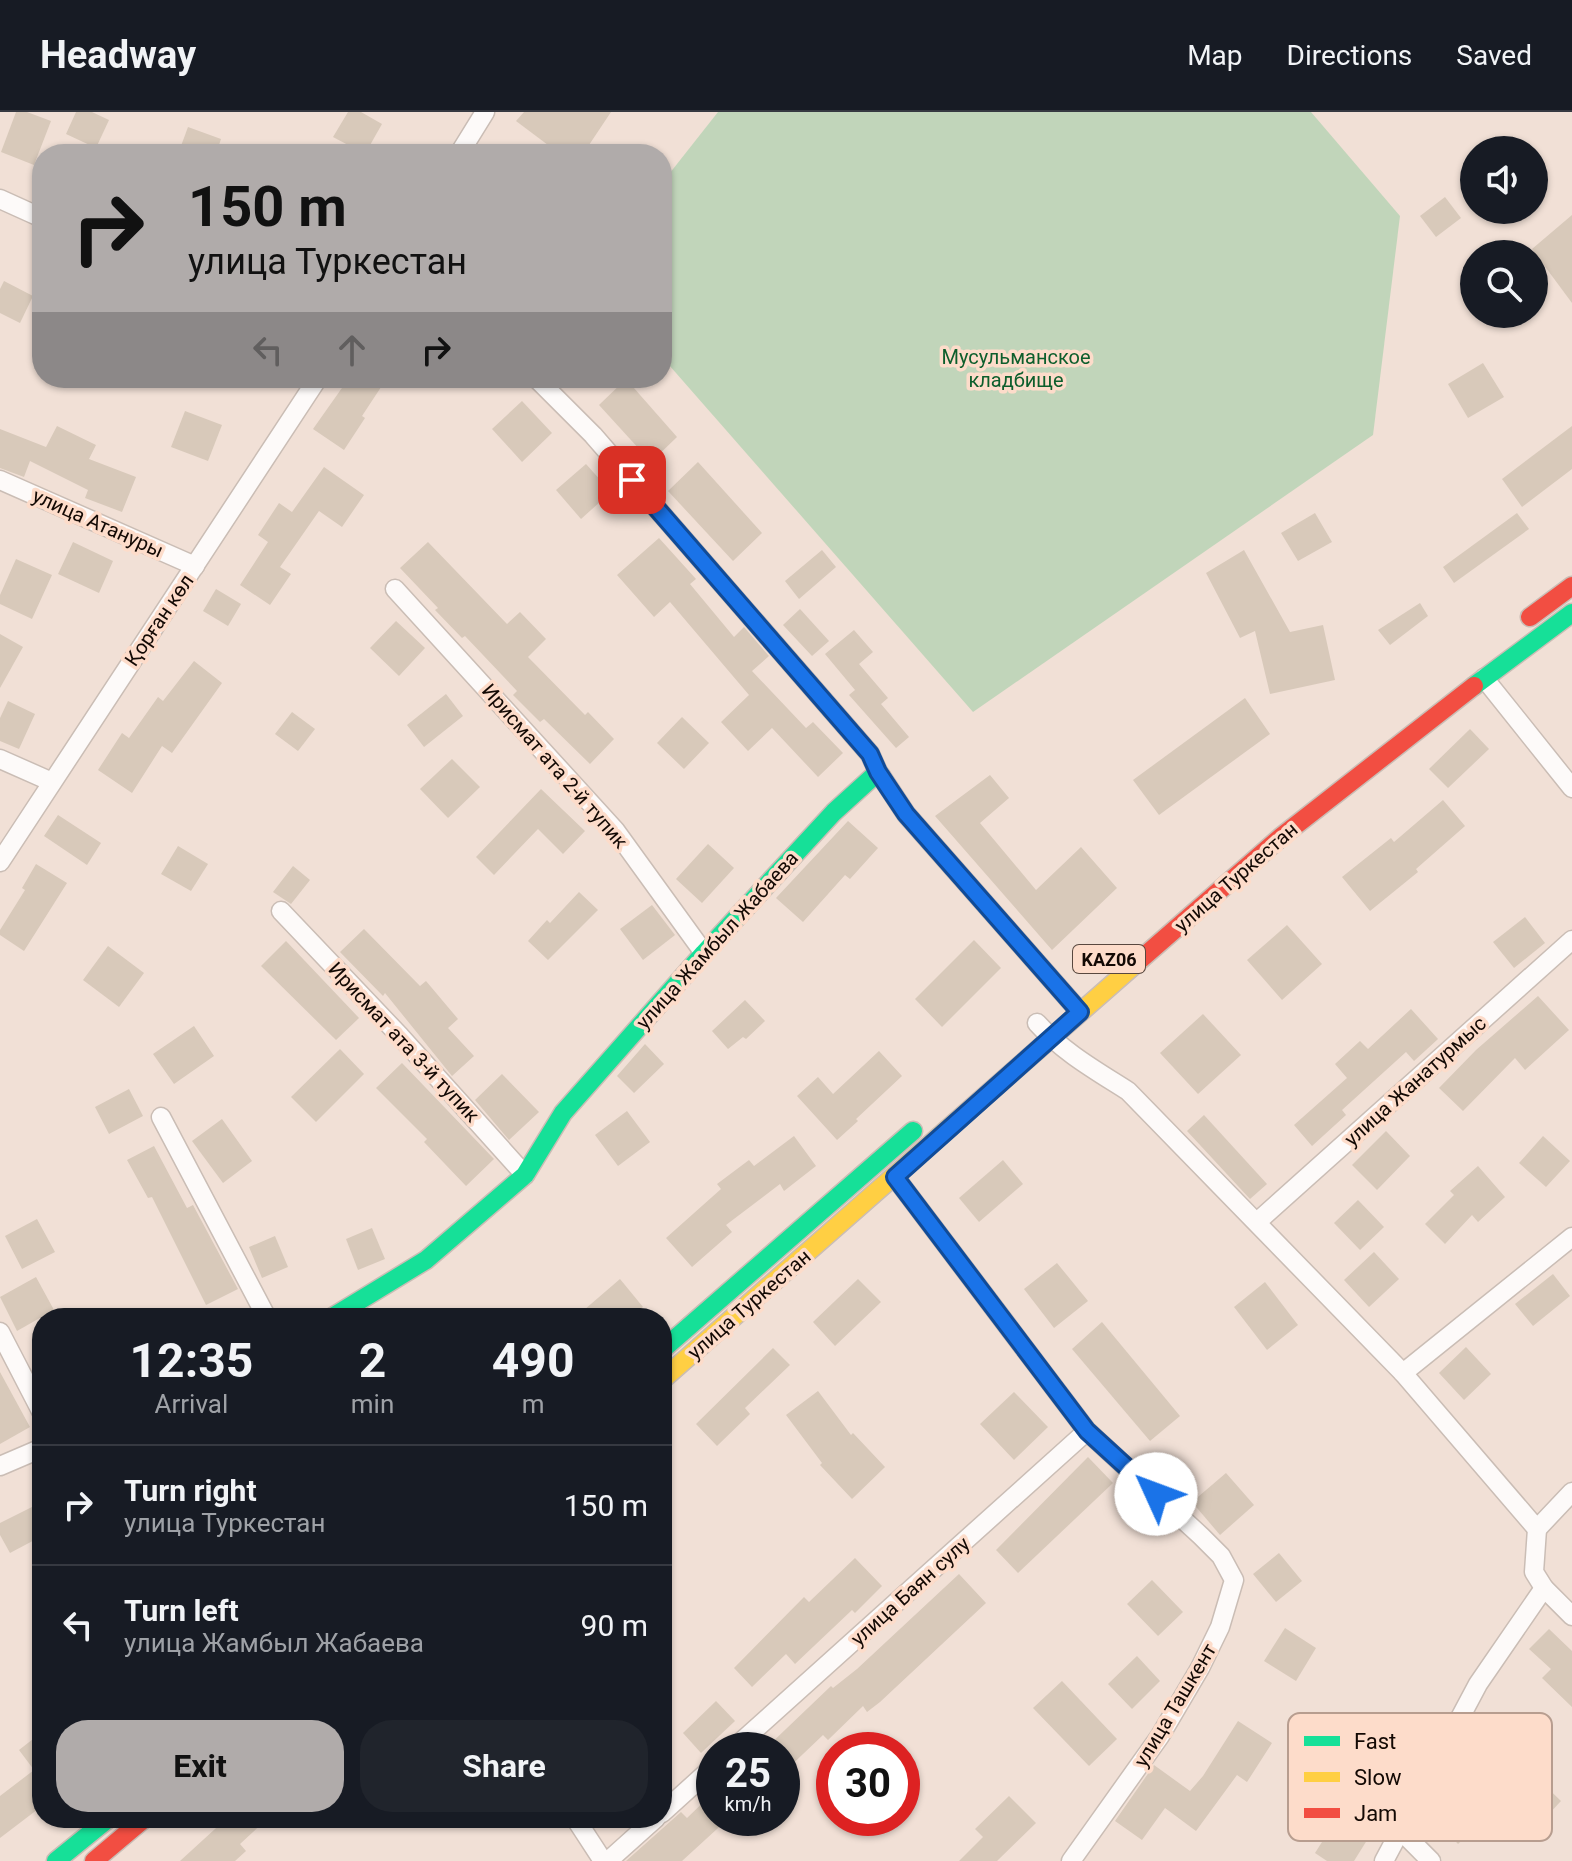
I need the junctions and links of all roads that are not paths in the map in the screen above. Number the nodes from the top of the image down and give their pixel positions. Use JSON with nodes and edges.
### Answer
{"nodes":[{"id":1,"x":478,"y":114,"type":"edge"},
{"id":2,"x":464,"y":144,"type":"edge"},
{"id":3,"x":0,"y":199,"type":"edge"},
{"id":4,"x":32,"y":213,"type":"edge"},
{"id":5,"x":311,"y":388,"type":"edge"},
{"id":6,"x":546,"y":388,"type":"edge"},
{"id":7,"x":0,"y":480,"type":"edge"},
{"id":8,"x":195,"y":566,"type":"junction"},
{"id":9,"x":1572,"y":586,"type":"edge"},
{"id":10,"x":395,"y":589,"type":"dead end"},
{"id":11,"x":1572,"y":613,"type":"edge"},
{"id":12,"x":1510,"y":632,"type":"dead end"},
{"id":13,"x":1484,"y":678,"type":"junction"},
{"id":14,"x":0,"y":759,"type":"edge"},
{"id":15,"x":878,"y":772,"type":"junction"},
{"id":16,"x":52,"y":782,"type":"junction"},
{"id":17,"x":1572,"y":788,"type":"edge"},
{"id":18,"x":0,"y":862,"type":"edge"},
{"id":19,"x":281,"y":911,"type":"dead end"},
{"id":20,"x":1572,"y":940,"type":"edge"},
{"id":21,"x":704,"y":953,"type":"junction"},
{"id":22,"x":1052,"y":1009,"type":"junction"},
{"id":23,"x":1080,"y":1012,"type":"junction"},
{"id":24,"x":1051,"y":1038,"type":"junction"},
{"id":25,"x":161,"y":1117,"type":"dead end"},
{"id":26,"x":925,"y":1121,"type":"dead end"},
{"id":27,"x":525,"y":1175,"type":"junction"},
{"id":28,"x":895,"y":1177,"type":"junction"},
{"id":29,"x":1257,"y":1222,"type":"junction"},
{"id":30,"x":1572,"y":1237,"type":"edge"},
{"id":31,"x":1557,"y":1250,"type":"junction"},
{"id":32,"x":1572,"y":1263,"type":"edge"},
{"id":33,"x":262,"y":1308,"type":"edge"},
{"id":34,"x":347,"y":1308,"type":"edge"},
{"id":35,"x":0,"y":1332,"type":"edge"},
{"id":36,"x":672,"y":1341,"type":"edge"},
{"id":37,"x":672,"y":1371,"type":"edge"},
{"id":38,"x":1403,"y":1373,"type":"junction"},
{"id":39,"x":32,"y":1394,"type":"edge"},
{"id":40,"x":1087,"y":1431,"type":"junction"},
{"id":41,"x":32,"y":1452,"type":"edge"},
{"id":42,"x":0,"y":1466,"type":"edge"},
{"id":43,"x":1572,"y":1492,"type":"edge"},
{"id":44,"x":1537,"y":1529,"type":"junction"},
{"id":45,"x":1544,"y":1588,"type":"junction"},
{"id":46,"x":1572,"y":1616,"type":"edge"},
{"id":47,"x":1463,"y":1713,"type":"edge"},
{"id":48,"x":752,"y":1732,"type":"edge"},
{"id":49,"x":696,"y":1782,"type":"edge"},
{"id":50,"x":672,"y":1804,"type":"edge"},
{"id":51,"x":97,"y":1828,"type":"edge"},
{"id":52,"x":133,"y":1828,"type":"edge"},
{"id":53,"x":582,"y":1828,"type":"edge"},
{"id":54,"x":644,"y":1828,"type":"edge"},
{"id":55,"x":1394,"y":1841,"type":"edge"},
{"id":56,"x":1411,"y":1841,"type":"edge"},
{"id":57,"x":56,"y":1861,"type":"edge"},
{"id":58,"x":94,"y":1861,"type":"edge"},
{"id":59,"x":605,"y":1861,"type":"edge"},
{"id":60,"x":1071,"y":1861,"type":"edge"},
{"id":61,"x":1384,"y":1861,"type":"edge"},
{"id":62,"x":1431,"y":1861,"type":"edge"}],
"edges":[{"from":1,"to":2,"type":"street"},
{"from":3,"to":4,"type":"street"},
{"from":5,"to":8,"type":"street","name":"Қорған көл"},
{"from":6,"to":15,"type":"street"},
{"from":7,"to":8,"type":"street","name":"улица Атануры"},
{"from":8,"to":16,"type":"street","name":"Қорған көл"},
{"from":9,"to":12,"type":"main road"},
{"from":10,"to":21,"type":"street","name":"Ирисмат ата 2-й тупик"},
{"from":11,"to":13,"type":"main road","name":"улица Туркестан","number":"KАZ06"},
{"from":13,"to":17,"type":"street"},
{"from":13,"to":23,"type":"main road","name":"улица Туркестан","number":"KАZ06"},
{"from":14,"to":16,"type":"street"},
{"from":15,"to":21,"type":"main road","name":"улица Жамбыл Жабаева"},
{"from":15,"to":22,"type":"main road"},
{"from":16,"to":18,"type":"street","name":"Қорған көл"},
{"from":19,"to":27,"type":"street","name":"Ирисмат ата 3-й тупик"},
{"from":20,"to":29,"type":"street","name":"улица Жанатурмыс"},
{"from":21,"to":27,"type":"main road","name":"улица Жамбыл Жабаева"},
{"from":22,"to":23,"type":"main road"},
{"from":22,"to":24,"type":"street"},
{"from":23,"to":24,"type":"main road","name":"улица Туркестан","number":"KАZ06"},
{"from":24,"to":28,"type":"main road","name":"улица Туркестан","number":"KАZ06"},
{"from":24,"to":29,"type":"street"},
{"from":25,"to":33,"type":"street"},
{"from":26,"to":36,"type":"main road","name":"улица Туркестан"},
{"from":27,"to":34,"type":"main road","name":"улица Жамбыл Жабаева"},
{"from":28,"to":37,"type":"main road","name":"улица Туркестан","number":"KАZ06"},
{"from":28,"to":40,"type":"street","name":"улица Ташкент"},
{"from":29,"to":38,"type":"street"},
{"from":30,"to":31,"type":"street"},
{"from":31,"to":32,"type":"street"},
{"from":31,"to":38,"type":"street"},
{"from":35,"to":39,"type":"street"},
{"from":38,"to":44,"type":"street"},
{"from":40,"to":48,"type":"street","name":"улица Баян сулу"},
{"from":40,"to":60,"type":"street","name":"улица Ташкент"},
{"from":41,"to":42,"type":"street"},
{"from":43,"to":44,"type":"street"},
{"from":44,"to":45,"type":"street"},
{"from":45,"to":46,"type":"street"},
{"from":45,"to":47,"type":"street"},
{"from":49,"to":50,"type":"street"},
{"from":51,"to":57,"type":"main road"},
{"from":52,"to":58,"type":"main road"},
{"from":53,"to":59,"type":"street"},
{"from":54,"to":59,"type":"street"},
{"from":55,"to":61,"type":"street"},
{"from":56,"to":62,"type":"street"}]}
